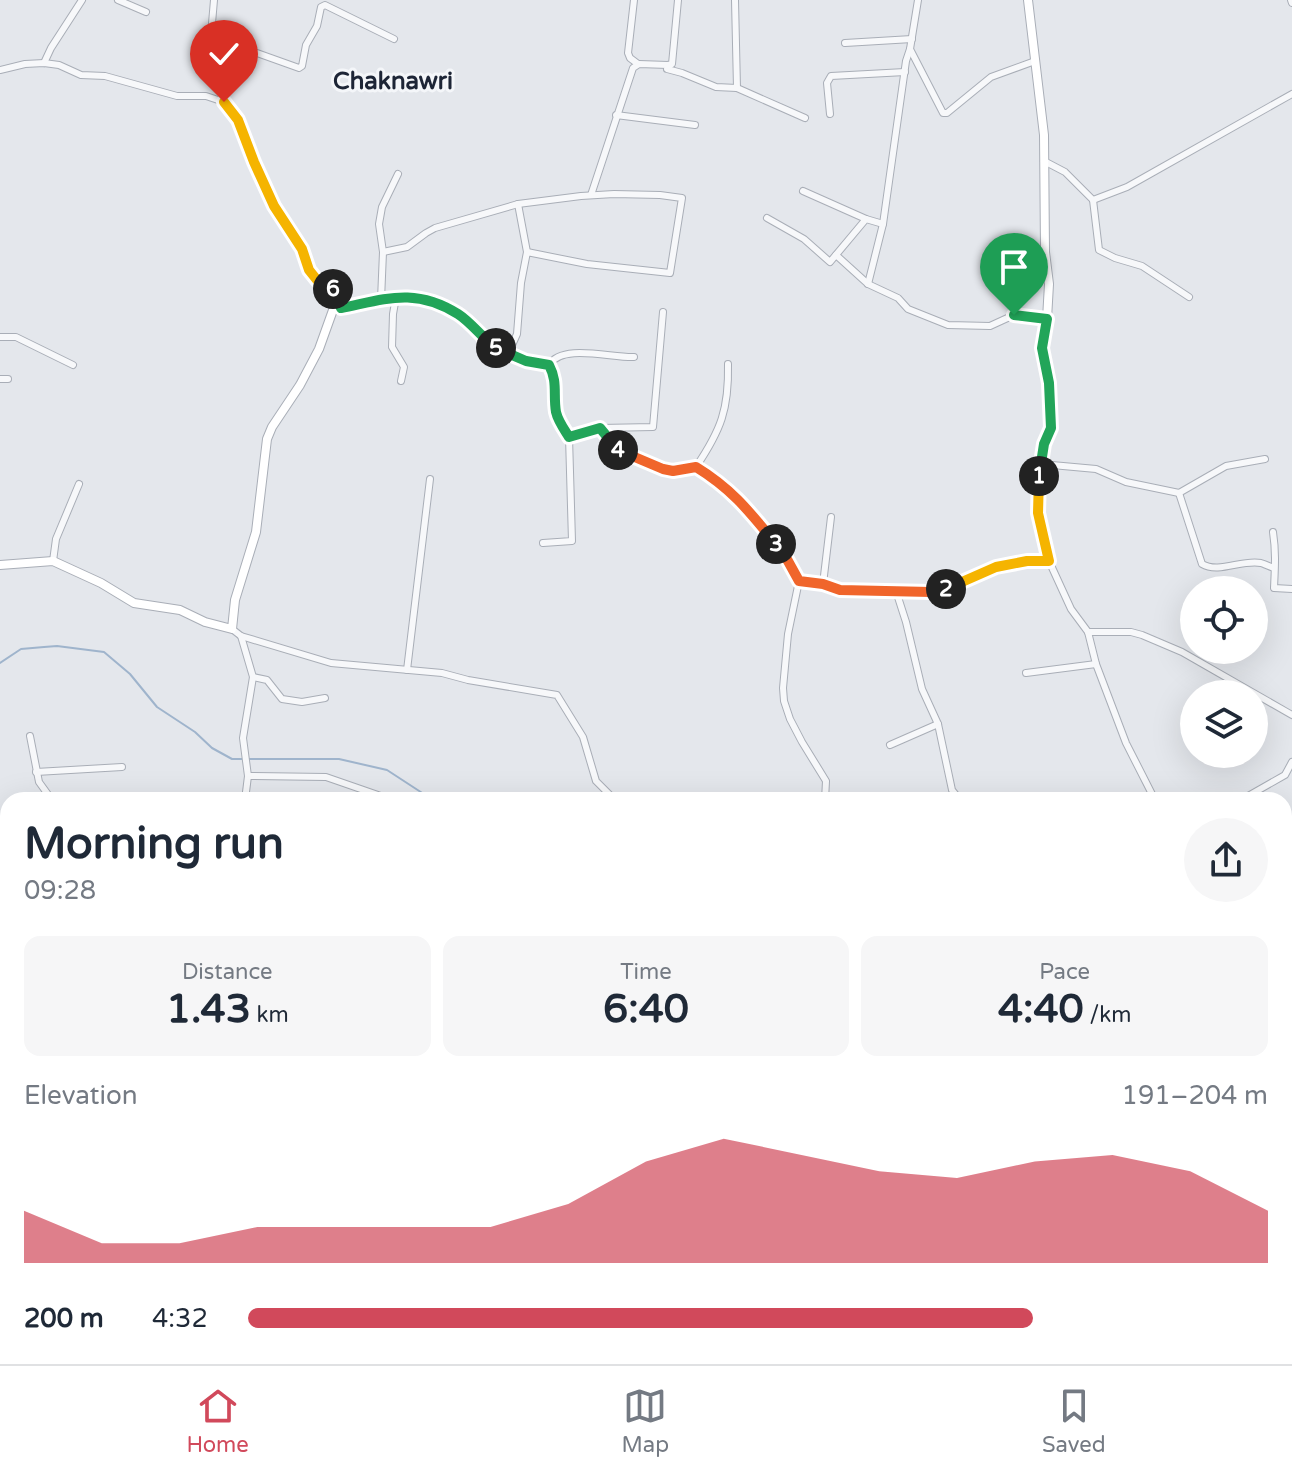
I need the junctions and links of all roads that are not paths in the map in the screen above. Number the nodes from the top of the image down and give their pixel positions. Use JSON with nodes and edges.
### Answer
{"nodes":[{"id":1,"x":82,"y":0,"type":"edge"},
{"id":2,"x":118,"y":0,"type":"edge"},
{"id":3,"x":214,"y":0,"type":"edge"},
{"id":4,"x":634,"y":0,"type":"edge"},
{"id":5,"x":678,"y":0,"type":"edge"},
{"id":6,"x":735,"y":0,"type":"edge"},
{"id":7,"x":918,"y":0,"type":"edge"},
{"id":8,"x":1028,"y":0,"type":"edge"},
{"id":9,"x":324,"y":2,"type":"edge"},
{"id":10,"x":146,"y":12,"type":"dead end"},
{"id":11,"x":394,"y":39,"type":"dead end"},
{"id":12,"x":912,"y":39,"type":"junction"},
{"id":13,"x":845,"y":43,"type":"dead end"},
{"id":14,"x":910,"y":49,"type":"junction"},
{"id":15,"x":214,"y":50,"type":"junction"},
{"id":16,"x":1035,"y":61,"type":"junction"},
{"id":17,"x":44,"y":63,"type":"junction"},
{"id":18,"x":636,"y":66,"type":"junction"},
{"id":19,"x":0,"y":70,"type":"edge"},
{"id":20,"x":905,"y":72,"type":"junction"},
{"id":21,"x":737,"y":88,"type":"junction"},
{"id":22,"x":1292,"y":94,"type":"edge"},
{"id":23,"x":224,"y":102,"type":"junction"},
{"id":24,"x":830,"y":114,"type":"dead end"},
{"id":25,"x":616,"y":115,"type":"junction"},
{"id":26,"x":805,"y":118,"type":"dead end"},
{"id":27,"x":695,"y":125,"type":"dead end"},
{"id":28,"x":1044,"y":161,"type":"junction"},
{"id":29,"x":398,"y":174,"type":"dead end"},
{"id":30,"x":803,"y":191,"type":"dead end"},
{"id":31,"x":591,"y":195,"type":"junction"},
{"id":32,"x":1093,"y":200,"type":"junction"},
{"id":33,"x":518,"y":204,"type":"junction"},
{"id":34,"x":767,"y":218,"type":"dead end"},
{"id":35,"x":866,"y":219,"type":"junction"},
{"id":36,"x":883,"y":224,"type":"junction"},
{"id":37,"x":383,"y":252,"type":"junction"},
{"id":38,"x":527,"y":252,"type":"junction"},
{"id":39,"x":836,"y":255,"type":"junction"},
{"id":40,"x":868,"y":284,"type":"junction"},
{"id":41,"x":396,"y":297,"type":"junction"},
{"id":42,"x":1189,"y":297,"type":"dead end"},
{"id":43,"x":381,"y":300,"type":"junction"},
{"id":44,"x":341,"y":308,"type":"junction"},
{"id":45,"x":663,"y":312,"type":"dead end"},
{"id":46,"x":1047,"y":319,"type":"junction"},
{"id":47,"x":0,"y":337,"type":"edge"},
{"id":48,"x":508,"y":354,"type":"junction"},
{"id":49,"x":634,"y":357,"type":"dead end"},
{"id":50,"x":728,"y":364,"type":"dead end"},
{"id":51,"x":73,"y":365,"type":"dead end"},
{"id":52,"x":549,"y":365,"type":"junction"},
{"id":53,"x":401,"y":381,"type":"dead end"},
{"id":54,"x":600,"y":428,"type":"junction"},
{"id":55,"x":569,"y":437,"type":"junction"},
{"id":56,"x":1265,"y":459,"type":"dead end"},
{"id":57,"x":1041,"y":464,"type":"junction"},
{"id":58,"x":696,"y":467,"type":"junction"},
{"id":59,"x":430,"y":479,"type":"dead end"},
{"id":60,"x":79,"y":484,"type":"dead end"},
{"id":61,"x":1179,"y":493,"type":"junction"},
{"id":62,"x":831,"y":517,"type":"dead end"},
{"id":63,"x":1273,"y":532,"type":"dead end"},
{"id":64,"x":543,"y":543,"type":"dead end"},
{"id":65,"x":53,"y":561,"type":"junction"},
{"id":66,"x":1049,"y":561,"type":"junction"},
{"id":67,"x":0,"y":565,"type":"edge"},
{"id":68,"x":1274,"y":568,"type":"junction"},
{"id":69,"x":799,"y":581,"type":"junction"},
{"id":70,"x":823,"y":584,"type":"junction"},
{"id":71,"x":1292,"y":589,"type":"edge"},
{"id":72,"x":896,"y":591,"type":"junction"},
{"id":73,"x":232,"y":629,"type":"junction"},
{"id":74,"x":1088,"y":632,"type":"junction"},
{"id":75,"x":241,"y":636,"type":"junction"},
{"id":76,"x":1096,"y":664,"type":"junction"},
{"id":77,"x":407,"y":670,"type":"junction"},
{"id":78,"x":1026,"y":673,"type":"dead end"},
{"id":79,"x":253,"y":677,"type":"junction"},
{"id":80,"x":325,"y":698,"type":"dead end"},
{"id":81,"x":1292,"y":715,"type":"edge"},
{"id":82,"x":938,"y":724,"type":"junction"},
{"id":83,"x":30,"y":736,"type":"dead end"},
{"id":84,"x":890,"y":745,"type":"dead end"},
{"id":85,"x":1292,"y":762,"type":"edge"},
{"id":86,"x":122,"y":767,"type":"dead end"},
{"id":87,"x":36,"y":772,"type":"junction"},
{"id":88,"x":248,"y":776,"type":"junction"},
{"id":89,"x":46,"y":792,"type":"edge"},
{"id":90,"x":246,"y":792,"type":"edge"},
{"id":91,"x":369,"y":792,"type":"edge"},
{"id":92,"x":607,"y":792,"type":"edge"},
{"id":93,"x":825,"y":792,"type":"edge"},
{"id":94,"x":954,"y":792,"type":"edge"},
{"id":95,"x":1151,"y":792,"type":"edge"},
{"id":96,"x":1255,"y":792,"type":"edge"}],
"edges":[{"from":1,"to":17,"type":"street"},
{"from":2,"to":10,"type":"street"},
{"from":3,"to":15,"type":"street"},
{"from":4,"to":18,"type":"street"},
{"from":5,"to":18,"type":"street"},
{"from":6,"to":21,"type":"street"},
{"from":7,"to":12,"type":"street"},
{"from":8,"to":16,"type":"street"},
{"from":9,"to":11,"type":"street"},
{"from":9,"to":15,"type":"street"},
{"from":12,"to":13,"type":"street"},
{"from":12,"to":14,"type":"street"},
{"from":14,"to":16,"type":"street"},
{"from":14,"to":20,"type":"street"},
{"from":15,"to":23,"type":"street"},
{"from":16,"to":28,"type":"street"},
{"from":17,"to":19,"type":"street"},
{"from":17,"to":23,"type":"street"},
{"from":18,"to":21,"type":"street"},
{"from":18,"to":25,"type":"street"},
{"from":20,"to":24,"type":"street"},
{"from":20,"to":36,"type":"street"},
{"from":21,"to":26,"type":"street"},
{"from":22,"to":32,"type":"street"},
{"from":23,"to":44,"type":"street"},
{"from":25,"to":27,"type":"street"},
{"from":25,"to":31,"type":"street"},
{"from":28,"to":32,"type":"street"},
{"from":28,"to":46,"type":"street"},
{"from":29,"to":37,"type":"street"},
{"from":30,"to":35,"type":"street"},
{"from":31,"to":33,"type":"street"},
{"from":31,"to":38,"type":"street"},
{"from":32,"to":42,"type":"street"},
{"from":33,"to":37,"type":"street"},
{"from":33,"to":38,"type":"street"},
{"from":34,"to":39,"type":"street"},
{"from":35,"to":36,"type":"street"},
{"from":35,"to":39,"type":"street"},
{"from":36,"to":40,"type":"street"},
{"from":37,"to":43,"type":"street"},
{"from":38,"to":48,"type":"street"},
{"from":39,"to":40,"type":"street"},
{"from":40,"to":46,"type":"street"},
{"from":41,"to":43,"type":"street"},
{"from":41,"to":48,"type":"street"},
{"from":41,"to":53,"type":"street"},
{"from":43,"to":44,"type":"street"},
{"from":44,"to":73,"type":"street"},
{"from":45,"to":54,"type":"street"},
{"from":46,"to":57,"type":"street"},
{"from":47,"to":51,"type":"street"},
{"from":48,"to":52,"type":"street"},
{"from":49,"to":52,"type":"street"},
{"from":50,"to":58,"type":"street"},
{"from":52,"to":55,"type":"street"},
{"from":54,"to":55,"type":"street"},
{"from":54,"to":58,"type":"street"},
{"from":55,"to":64,"type":"street"},
{"from":56,"to":61,"type":"street"},
{"from":57,"to":61,"type":"street"},
{"from":57,"to":66,"type":"street"},
{"from":58,"to":69,"type":"street"},
{"from":59,"to":77,"type":"street"},
{"from":60,"to":65,"type":"street"},
{"from":61,"to":68,"type":"street"},
{"from":62,"to":70,"type":"street"},
{"from":63,"to":68,"type":"street"},
{"from":65,"to":67,"type":"street"},
{"from":65,"to":73,"type":"street"},
{"from":66,"to":72,"type":"street"},
{"from":66,"to":74,"type":"street"},
{"from":68,"to":71,"type":"street"},
{"from":69,"to":70,"type":"street"},
{"from":69,"to":93,"type":"street"},
{"from":70,"to":72,"type":"street"},
{"from":72,"to":82,"type":"street"},
{"from":73,"to":75,"type":"street"},
{"from":74,"to":76,"type":"street"},
{"from":74,"to":81,"type":"street"},
{"from":75,"to":77,"type":"street"},
{"from":75,"to":79,"type":"street"},
{"from":76,"to":78,"type":"street"},
{"from":76,"to":95,"type":"street"},
{"from":77,"to":92,"type":"street"},
{"from":79,"to":80,"type":"street"},
{"from":79,"to":88,"type":"street"},
{"from":82,"to":84,"type":"street"},
{"from":82,"to":94,"type":"street"},
{"from":83,"to":87,"type":"street"},
{"from":85,"to":96,"type":"street"},
{"from":86,"to":87,"type":"street"},
{"from":87,"to":89,"type":"street"},
{"from":88,"to":90,"type":"street"},
{"from":88,"to":91,"type":"street"}]}
